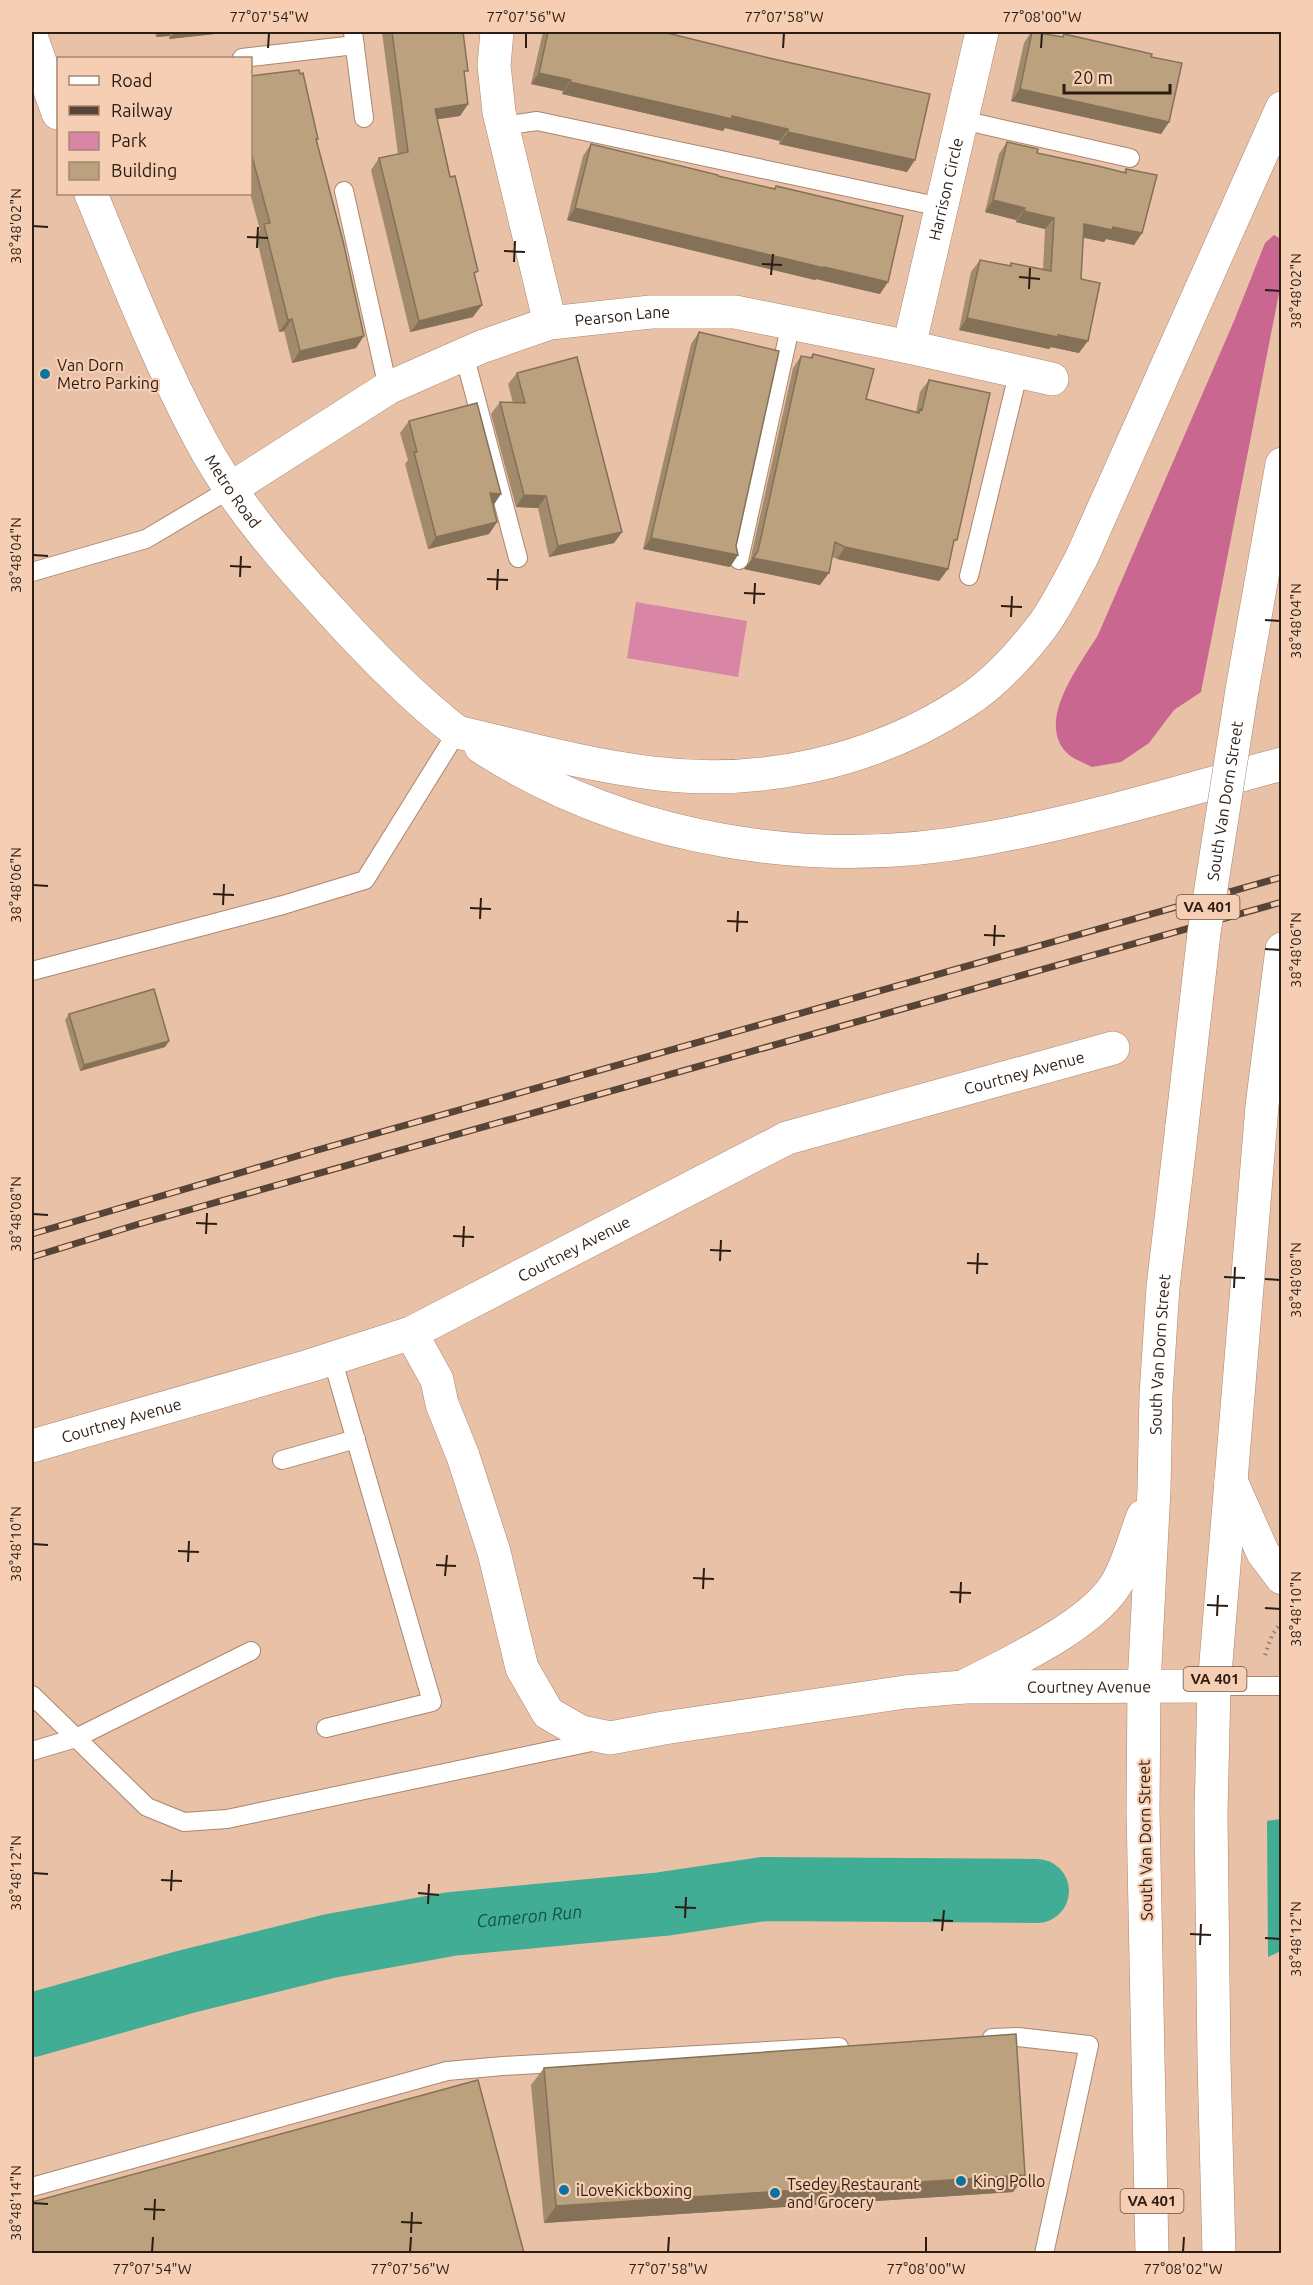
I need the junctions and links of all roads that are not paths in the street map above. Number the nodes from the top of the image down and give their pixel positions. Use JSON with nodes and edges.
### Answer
{"nodes":[{"id":1,"x":497,"y":32,"type":"edge"},
{"id":2,"x":982,"y":32,"type":"edge"},
{"id":3,"x":354,"y":38,"type":"edge"},
{"id":4,"x":32,"y":39,"type":"edge"},
{"id":5,"x":248,"y":57,"type":"edge"},
{"id":6,"x":1281,"y":108,"type":"edge"},
{"id":7,"x":57,"y":110,"type":"edge"},
{"id":8,"x":364,"y":118,"type":"dead end"},
{"id":9,"x":962,"y":120,"type":"junction"},
{"id":10,"x":503,"y":126,"type":"junction"},
{"id":11,"x":1130,"y":158,"type":"dead end"},
{"id":12,"x":344,"y":191,"type":"dead end"},
{"id":13,"x":91,"y":195,"type":"edge"},
{"id":14,"x":941,"y":207,"type":"junction"},
{"id":15,"x":550,"y":323,"type":"junction"},
{"id":16,"x":791,"y":323,"type":"junction"},
{"id":17,"x":909,"y":347,"type":"junction"},
{"id":18,"x":464,"y":354,"type":"junction"},
{"id":19,"x":1020,"y":370,"type":"junction"},
{"id":20,"x":1052,"y":379,"type":"dead end"},
{"id":21,"x":388,"y":388,"type":"junction"},
{"id":22,"x":1281,"y":464,"type":"edge"},
{"id":23,"x":230,"y":489,"type":"junction"},
{"id":24,"x":518,"y":558,"type":"dead end"},
{"id":25,"x":739,"y":560,"type":"edge"},
{"id":26,"x":32,"y":572,"type":"edge"},
{"id":27,"x":969,"y":576,"type":"dead end"},
{"id":28,"x":457,"y":732,"type":"junction"},
{"id":29,"x":1281,"y":764,"type":"edge"},
{"id":30,"x":1281,"y":949,"type":"edge"},
{"id":31,"x":32,"y":971,"type":"edge"},
{"id":32,"x":1113,"y":1048,"type":"dead end"},
{"id":33,"x":411,"y":1333,"type":"junction"},
{"id":34,"x":332,"y":1358,"type":"junction"},
{"id":35,"x":356,"y":1439,"type":"junction"},
{"id":36,"x":32,"y":1446,"type":"edge"},
{"id":37,"x":282,"y":1460,"type":"dead end"},
{"id":38,"x":1230,"y":1479,"type":"junction"},
{"id":39,"x":1154,"y":1489,"type":"junction"},
{"id":40,"x":1281,"y":1578,"type":"edge"},
{"id":41,"x":251,"y":1651,"type":"dead end"},
{"id":42,"x":1144,"y":1685,"type":"junction"},
{"id":43,"x":1214,"y":1686,"type":"junction"},
{"id":44,"x":1281,"y":1686,"type":"edge"},
{"id":45,"x":963,"y":1688,"type":"junction"},
{"id":46,"x":32,"y":1695,"type":"edge"},
{"id":47,"x":326,"y":1728,"type":"dead end"},
{"id":48,"x":76,"y":1738,"type":"junction"},
{"id":49,"x":610,"y":1738,"type":"junction"},
{"id":50,"x":32,"y":1751,"type":"edge"},
{"id":51,"x":972,"y":2039,"type":"edge"},
{"id":52,"x":854,"y":2046,"type":"edge"},
{"id":53,"x":32,"y":2187,"type":"edge"},
{"id":54,"x":1044,"y":2253,"type":"edge"},
{"id":55,"x":1152,"y":2253,"type":"edge"},
{"id":56,"x":1219,"y":2253,"type":"edge"}],
"edges":[{"from":1,"to":10,"type":"main road"},
{"from":2,"to":9,"type":"main road","name":"Harrison Circle"},
{"from":3,"to":5,"type":"lane"},
{"from":3,"to":8,"type":"lane"},
{"from":4,"to":7,"type":"main road"},
{"from":6,"to":28,"type":"main road"},
{"from":9,"to":11,"type":"lane"},
{"from":9,"to":14,"type":"main road","name":"Harrison Circle"},
{"from":10,"to":14,"type":"lane"},
{"from":10,"to":15,"type":"main road"},
{"from":12,"to":21,"type":"lane"},
{"from":13,"to":23,"type":"main road","name":"Metro Road"},
{"from":14,"to":17,"type":"main road","name":"Harrison Circle"},
{"from":15,"to":16,"type":"main road","name":"Pearson Lane"},
{"from":15,"to":18,"type":"main road","name":"Pearson Lane"},
{"from":16,"to":17,"type":"main road","name":"Pearson Lane"},
{"from":16,"to":25,"type":"lane"},
{"from":17,"to":19,"type":"main road","name":"Pearson Lane"},
{"from":18,"to":21,"type":"main road","name":"Pearson Lane"},
{"from":18,"to":24,"type":"lane"},
{"from":19,"to":20,"type":"main road","name":"Pearson Lane"},
{"from":19,"to":27,"type":"lane"},
{"from":21,"to":23,"type":"main road","name":"Pearson Lane"},
{"from":22,"to":39,"type":"main road","name":"South Van Dorn Street","number":"VA 401","bridge":true},
{"from":23,"to":26,"type":"lane"},
{"from":23,"to":28,"type":"main road","name":"Metro Road"},
{"from":28,"to":29,"type":"main road","name":"Metro Road"},
{"from":28,"to":31,"type":"lane"},
{"from":30,"to":38,"type":"main road","number":"VA 401"},
{"from":32,"to":33,"type":"main road","name":"Courtney Avenue"},
{"from":33,"to":34,"type":"main road","name":"Courtney Avenue"},
{"from":33,"to":49,"type":"main road"},
{"from":34,"to":35,"type":"lane"},
{"from":34,"to":36,"type":"main road","name":"Courtney Avenue"},
{"from":35,"to":37,"type":"lane"},
{"from":35,"to":47,"type":"lane"},
{"from":38,"to":40,"type":"main road"},
{"from":38,"to":43,"type":"main road","number":"VA 401"},
{"from":39,"to":42,"type":"main road","name":"South Van Dorn Street","number":"VA 401"},
{"from":39,"to":45,"type":"main road"},
{"from":41,"to":48,"type":"lane"},
{"from":42,"to":43,"type":"main road","name":"Courtney Avenue"},
{"from":42,"to":45,"type":"main road","name":"Courtney Avenue"},
{"from":42,"to":55,"type":"main road","name":"South Van Dorn Street","number":"VA 401"},
{"from":43,"to":44,"type":"lane"},
{"from":43,"to":56,"type":"main road","number":"VA 401"},
{"from":45,"to":49,"type":"main road","name":"Courtney Avenue"},
{"from":46,"to":48,"type":"lane"},
{"from":48,"to":49,"type":"lane"},
{"from":48,"to":50,"type":"lane"},
{"from":51,"to":54,"type":"lane"},
{"from":52,"to":53,"type":"lane"}]}
